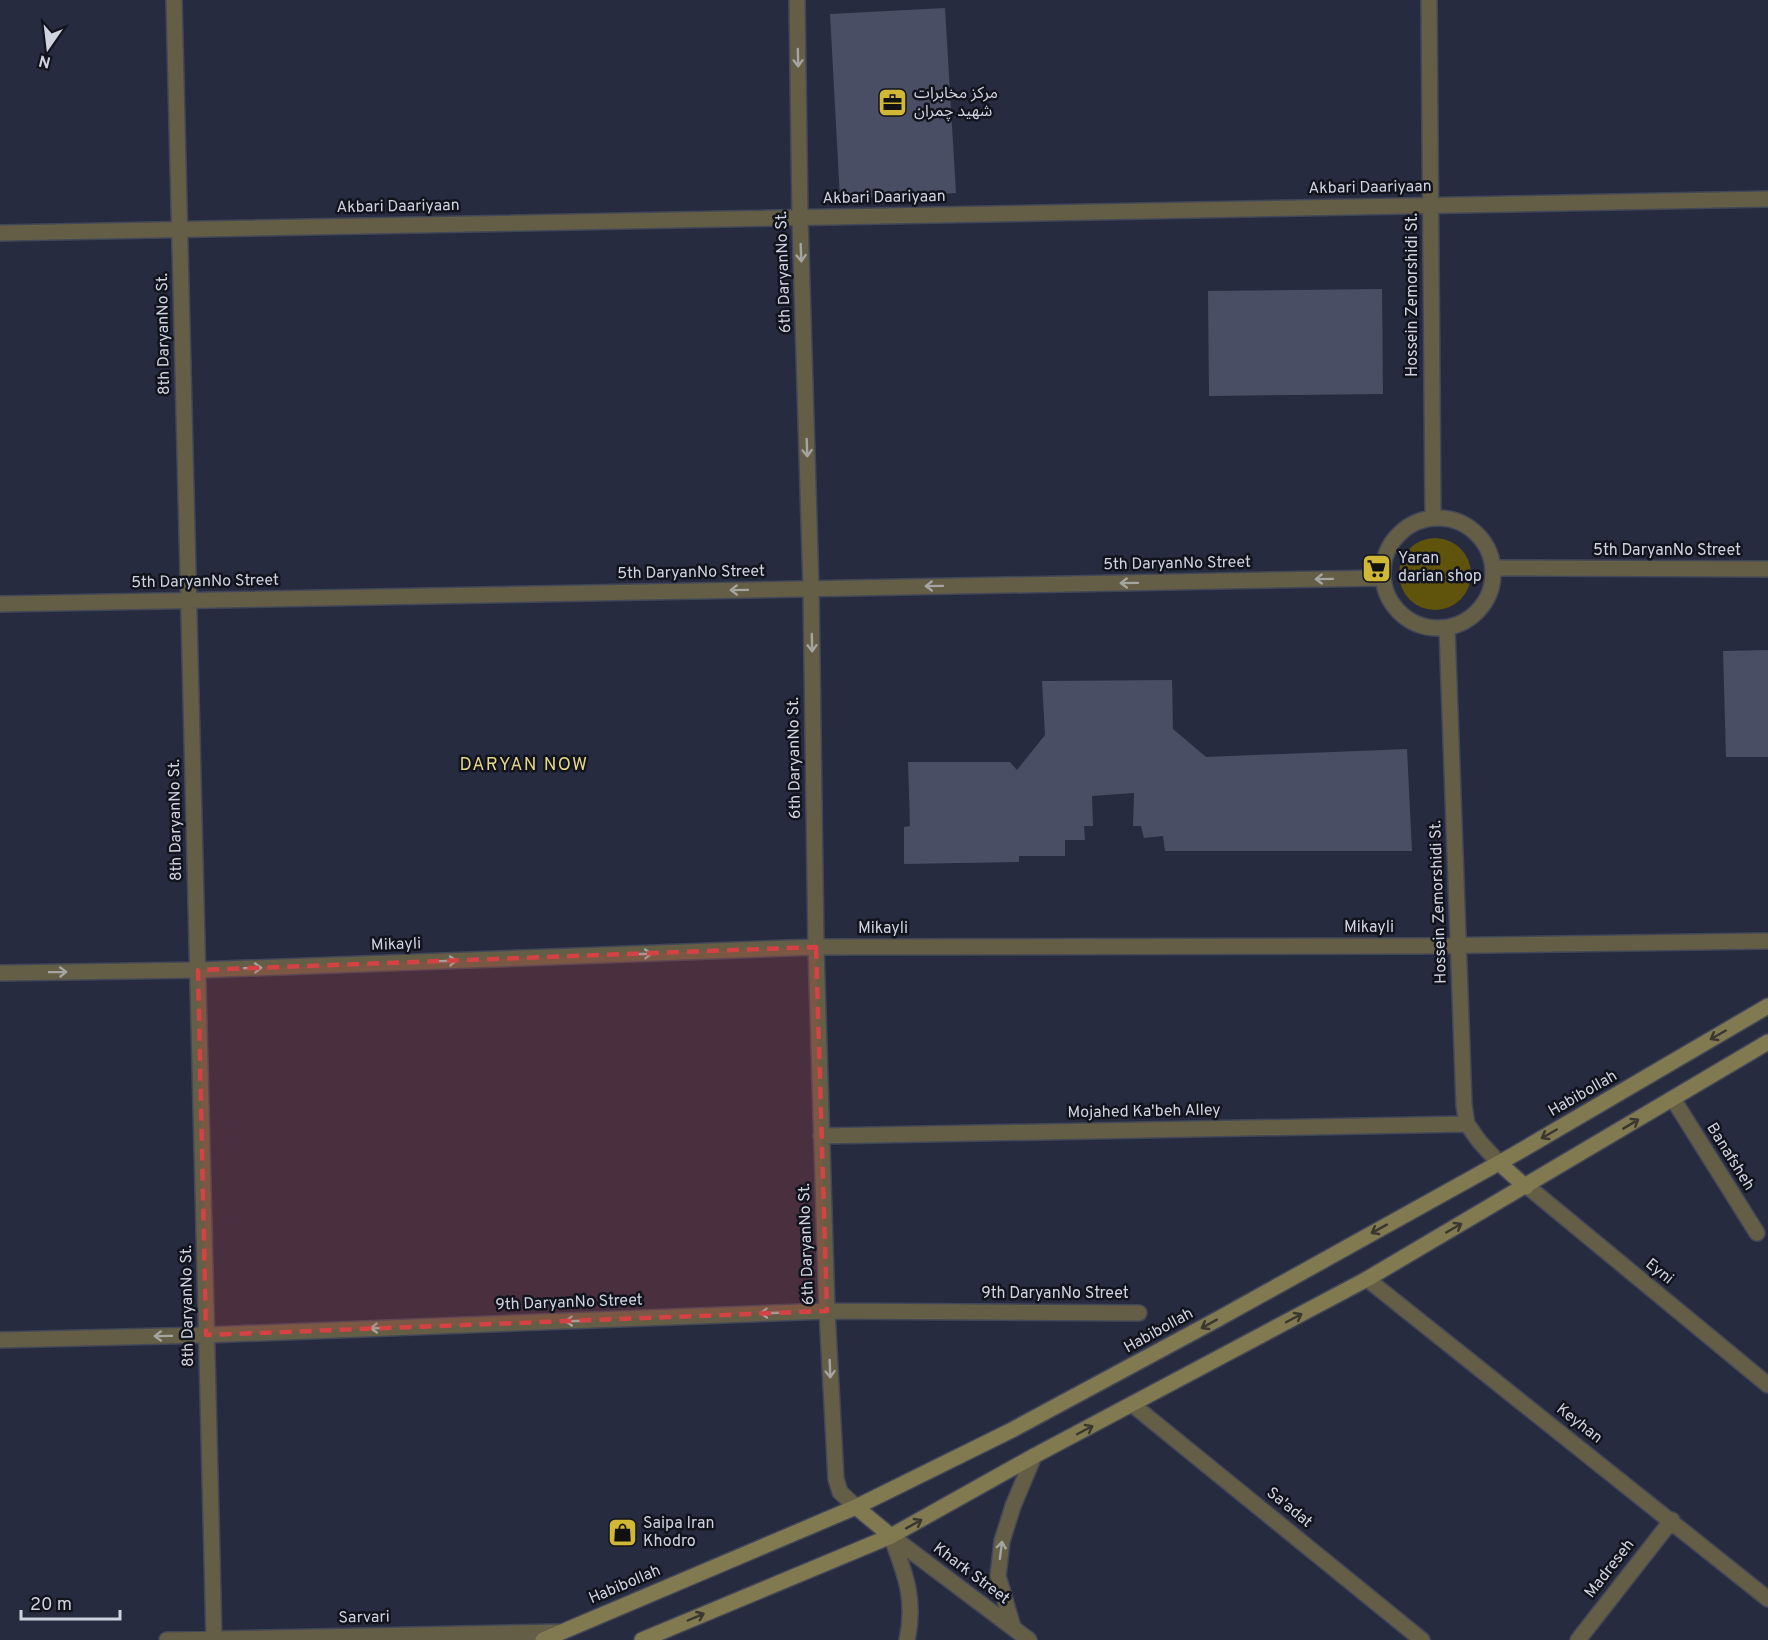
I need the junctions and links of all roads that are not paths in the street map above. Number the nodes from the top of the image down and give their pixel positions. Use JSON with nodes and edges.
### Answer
{"nodes":[{"id":1,"x":174,"y":0,"type":"edge"},
{"id":2,"x":797,"y":0,"type":"edge"},
{"id":3,"x":1429,"y":0,"type":"edge"},
{"id":4,"x":1768,"y":199,"type":"edge"},
{"id":5,"x":1430,"y":205,"type":"junction"},
{"id":6,"x":800,"y":218,"type":"junction"},
{"id":7,"x":179,"y":230,"type":"junction"},
{"id":8,"x":0,"y":233,"type":"edge"},
{"id":9,"x":1433,"y":518,"type":"junction"},
{"id":10,"x":1493,"y":568,"type":"junction"},
{"id":11,"x":1768,"y":569,"type":"edge"},
{"id":12,"x":1382,"y":578,"type":"junction"},
{"id":13,"x":811,"y":589,"type":"junction"},
{"id":14,"x":189,"y":600,"type":"junction"},
{"id":15,"x":0,"y":604,"type":"edge"},
{"id":16,"x":1447,"y":628,"type":"junction"},
{"id":17,"x":1766,"y":941,"type":"dead end"},
{"id":18,"x":1458,"y":945,"type":"junction"},
{"id":19,"x":816,"y":947,"type":"junction"},
{"id":20,"x":198,"y":970,"type":"junction"},
{"id":21,"x":0,"y":973,"type":"edge"},
{"id":22,"x":1768,"y":1006,"type":"edge"},
{"id":23,"x":1768,"y":1042,"type":"edge"},
{"id":24,"x":1673,"y":1099,"type":"junction"},
{"id":25,"x":1467,"y":1124,"type":"junction"},
{"id":26,"x":821,"y":1136,"type":"junction"},
{"id":27,"x":1499,"y":1163,"type":"junction"},
{"id":28,"x":1526,"y":1187,"type":"junction"},
{"id":29,"x":1756,"y":1233,"type":"dead end"},
{"id":30,"x":1367,"y":1279,"type":"junction"},
{"id":31,"x":827,"y":1311,"type":"junction"},
{"id":32,"x":1139,"y":1313,"type":"dead end"},
{"id":33,"x":206,"y":1335,"type":"junction"},
{"id":34,"x":0,"y":1340,"type":"edge"},
{"id":35,"x":1768,"y":1385,"type":"edge"},
{"id":36,"x":1133,"y":1405,"type":"junction"},
{"id":37,"x":1034,"y":1456,"type":"junction"},
{"id":38,"x":856,"y":1507,"type":"junction"},
{"id":39,"x":1672,"y":1520,"type":"junction"},
{"id":40,"x":891,"y":1536,"type":"junction"},
{"id":41,"x":1768,"y":1599,"type":"edge"},
{"id":42,"x":1013,"y":1627,"type":"junction"},
{"id":43,"x":561,"y":1632,"type":"junction"},
{"id":44,"x":214,"y":1639,"type":"edge"},
{"id":45,"x":167,"y":1640,"type":"edge"},
{"id":46,"x":543,"y":1640,"type":"edge"},
{"id":47,"x":642,"y":1640,"type":"edge"},
{"id":48,"x":907,"y":1640,"type":"edge"},
{"id":49,"x":1029,"y":1640,"type":"edge"},
{"id":50,"x":1422,"y":1640,"type":"edge"},
{"id":51,"x":1578,"y":1640,"type":"edge"}],
"edges":[{"from":1,"to":7,"type":"street","name":"8th DaryanNo St."},
{"from":2,"to":6,"type":"street","name":"6th DaryanNo St.","one_way":true},
{"from":3,"to":5,"type":"street","name":"Hossein Zemorshidi St."},
{"from":4,"to":5,"type":"street","name":"Akbari Daariyaan"},
{"from":5,"to":6,"type":"street","name":"Akbari Daariyaan"},
{"from":5,"to":9,"type":"street","name":"Hossein Zemorshidi St."},
{"from":6,"to":7,"type":"street","name":"Akbari Daariyaan"},
{"from":6,"to":13,"type":"street","name":"6th DaryanNo St.","one_way":true},
{"from":7,"to":8,"type":"street","name":"Akbari Daariyaan"},
{"from":7,"to":14,"type":"street","name":"8th DaryanNo St."},
{"from":9,"to":10,"type":"street"},
{"from":9,"to":12,"type":"street"},
{"from":10,"to":11,"type":"street","name":"5th DaryanNo Street"},
{"from":10,"to":16,"type":"street"},
{"from":12,"to":13,"type":"street","name":"5th DaryanNo Street","one_way":true},
{"from":12,"to":16,"type":"street"},
{"from":13,"to":14,"type":"street","name":"5th DaryanNo Street","one_way":true},
{"from":13,"to":19,"type":"street","name":"6th DaryanNo St.","one_way":true},
{"from":14,"to":15,"type":"street","name":"5th DaryanNo Street"},
{"from":14,"to":20,"type":"street","name":"8th DaryanNo St."},
{"from":16,"to":18,"type":"street","name":"Hossein Zemorshidi St."},
{"from":17,"to":18,"type":"street","name":"Mikayli"},
{"from":18,"to":19,"type":"street","name":"Mikayli"},
{"from":18,"to":25,"type":"street","name":"Hossein Zemorshidi St."},
{"from":20,"to":19,"type":"street","name":"Mikayli","one_way":true},
{"from":19,"to":26,"type":"street","name":"6th DaryanNo St."},
{"from":21,"to":20,"type":"street","name":"Mikayli","one_way":true},
{"from":20,"to":33,"type":"street","name":"8th DaryanNo St."},
{"from":22,"to":27,"type":"main road","name":"Habibollah","one_way":true},
{"from":23,"to":24,"type":"main road"},
{"from":28,"to":24,"type":"main road","one_way":true},
{"from":24,"to":29,"type":"street","name":"Banafsheh"},
{"from":25,"to":26,"type":"street","name":"Mojahed Ka'beh Alley"},
{"from":25,"to":27,"type":"street","name":"Hossein Zemorshidi St."},
{"from":26,"to":31,"type":"street","name":"6th DaryanNo St."},
{"from":27,"to":28,"type":"main road"},
{"from":27,"to":38,"type":"main road","name":"Habibollah","one_way":true},
{"from":30,"to":28,"type":"main road","one_way":true},
{"from":28,"to":35,"type":"street","name":"Eyni"},
{"from":36,"to":30,"type":"main road","one_way":true},
{"from":30,"to":39,"type":"street","name":"Keyhan"},
{"from":31,"to":32,"type":"street","name":"9th DaryanNo Street"},
{"from":31,"to":33,"type":"street","name":"9th DaryanNo Street","one_way":true},
{"from":31,"to":38,"type":"street","name":"6th DaryanNo St.","one_way":true},
{"from":33,"to":34,"type":"street","name":"9th DaryanNo Street","one_way":true},
{"from":33,"to":44,"type":"street","name":"8th DaryanNo St."},
{"from":37,"to":36,"type":"main road","one_way":true},
{"from":36,"to":50,"type":"street","name":"Sa'adat"},
{"from":40,"to":37,"type":"main road","one_way":true},
{"from":42,"to":37,"type":"street","one_way":true},
{"from":38,"to":40,"type":"main road"},
{"from":38,"to":43,"type":"main road","name":"Habibollah"},
{"from":39,"to":41,"type":"street","name":"Keyhan"},
{"from":39,"to":51,"type":"street","name":"Madreseh"},
{"from":40,"to":42,"type":"street","name":"Khark Street"},
{"from":47,"to":40,"type":"main road","one_way":true},
{"from":40,"to":48,"type":"street"},
{"from":42,"to":49,"type":"street","name":"Khark Street"},
{"from":43,"to":44,"type":"street","name":"Sarvari"},
{"from":43,"to":46,"type":"main road","name":"Habibollah"},
{"from":44,"to":45,"type":"street","name":"Sarvari"}]}
